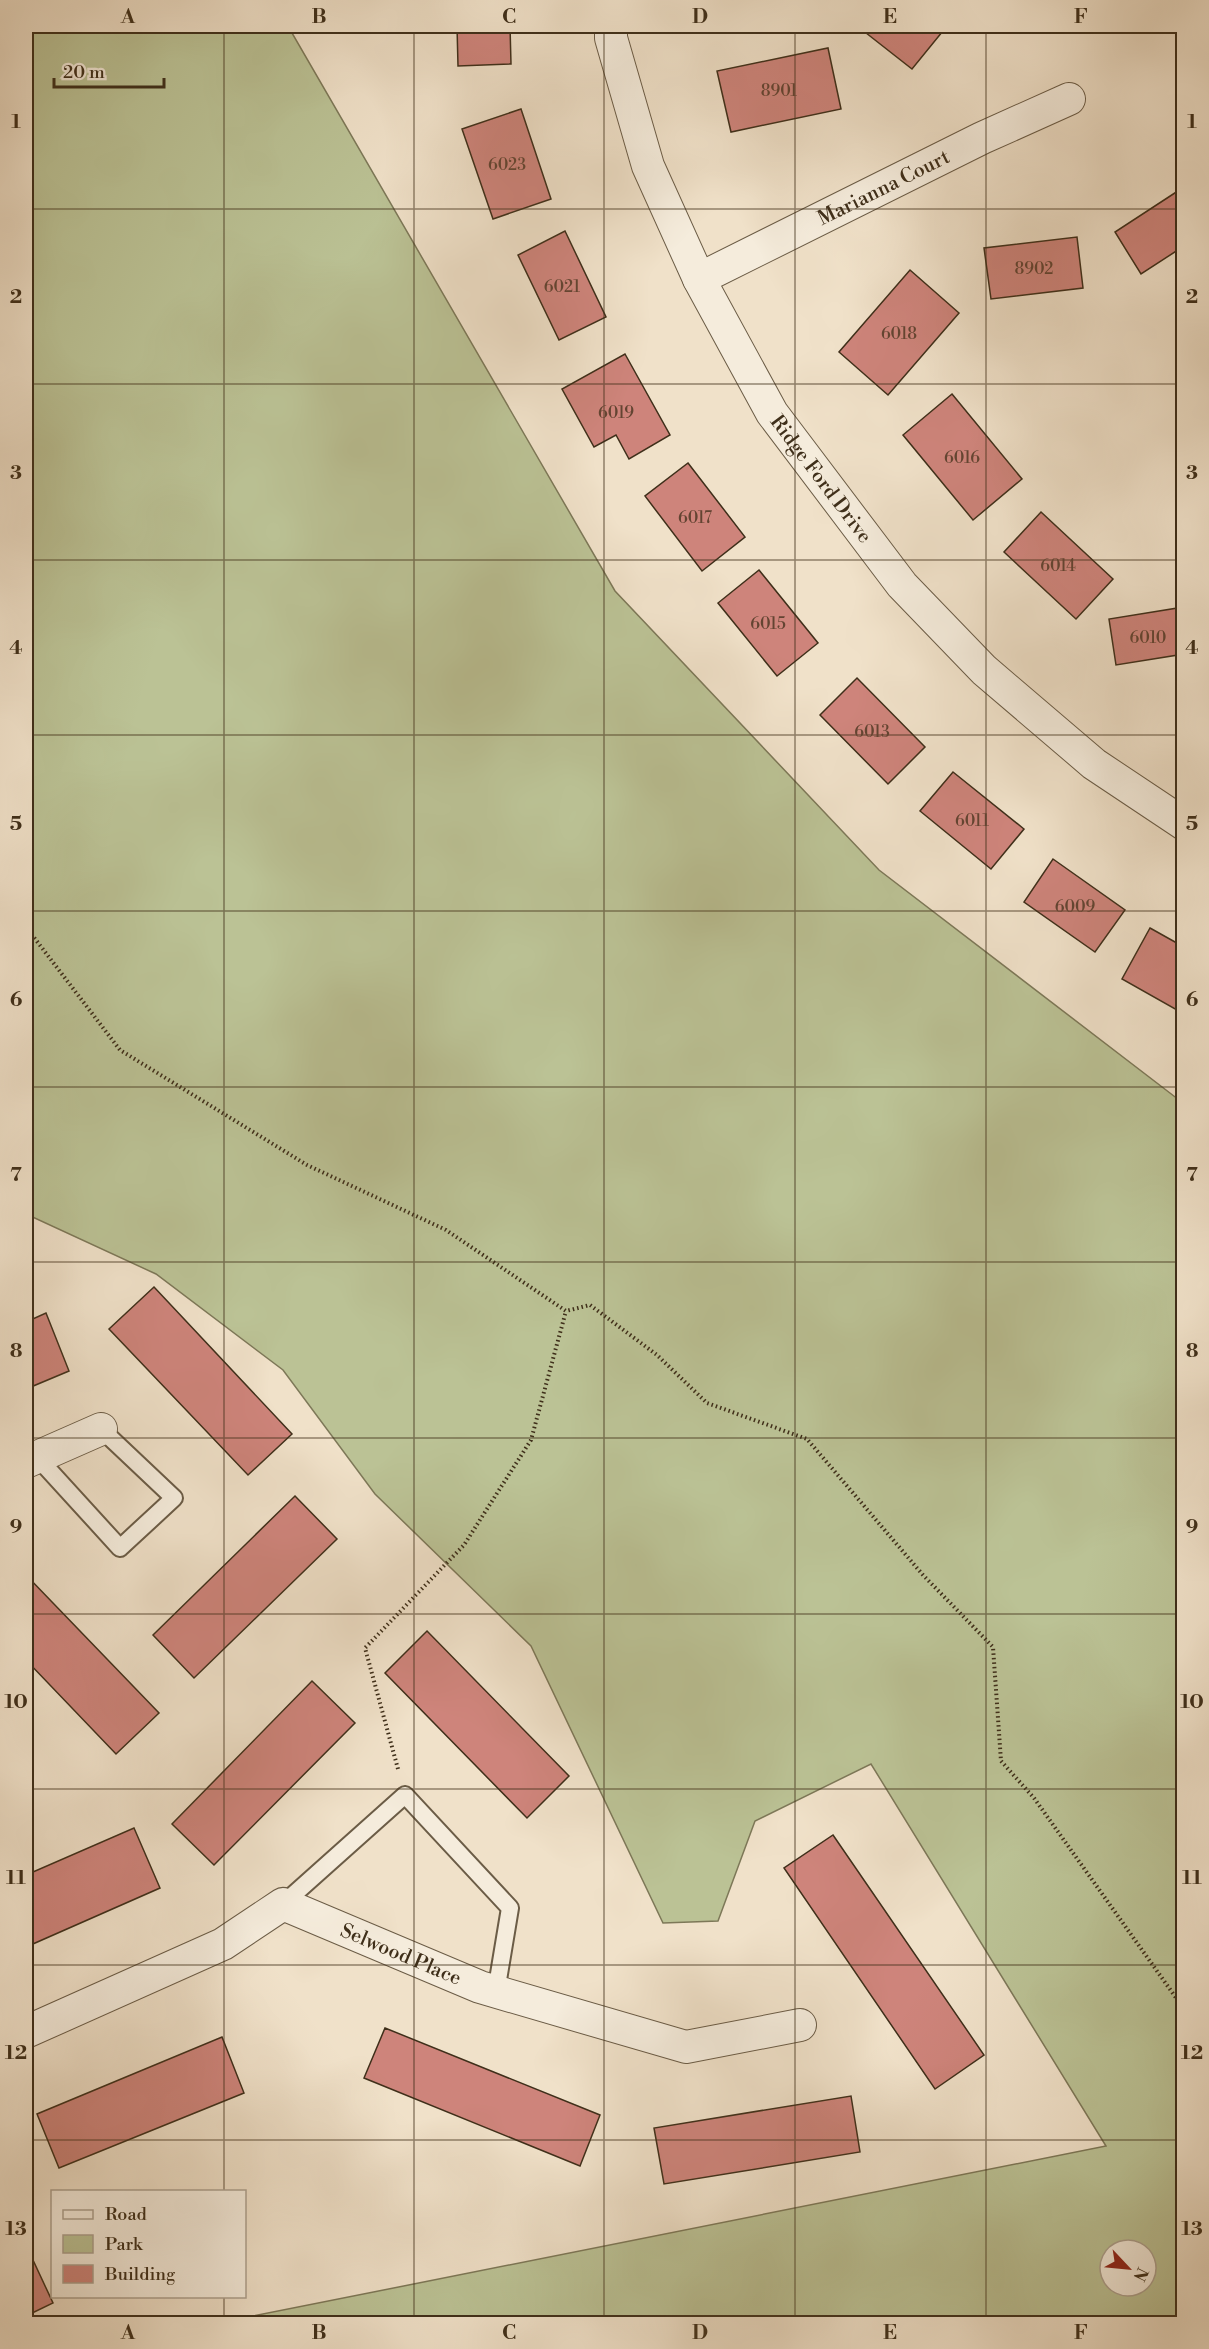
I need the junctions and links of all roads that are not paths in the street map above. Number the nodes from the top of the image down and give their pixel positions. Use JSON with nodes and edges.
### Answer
{"nodes":[{"id":1,"x":611,"y":26,"type":"edge"},
{"id":2,"x":1069,"y":99,"type":"dead end"},
{"id":3,"x":699,"y":279,"type":"junction"},
{"id":4,"x":1184,"y":824,"type":"edge"},
{"id":5,"x":101,"y":1429,"type":"joint"},
{"id":6,"x":31,"y":1460,"type":"edge"},
{"id":7,"x":283,"y":1904,"type":"junction"},
{"id":8,"x":496,"y":1992,"type":"junction"},
{"id":9,"x":800,"y":2025,"type":"dead end"},
{"id":10,"x":26,"y":2032,"type":"edge"}],
"edges":[{"from":1,"to":3,"type":"street","name":"Ridge Ford Drive"},
{"from":2,"to":3,"type":"street","name":"Marianna Court"},
{"from":3,"to":4,"type":"street","name":"Ridge Ford Drive"},
{"from":5,"to":6,"type":"street"},
{"from":5,"to":6,"type":"lane"},
{"from":7,"to":8,"type":"street","name":"Selwood Place"},
{"from":7,"to":8,"type":"lane"},
{"from":7,"to":10,"type":"street"},
{"from":8,"to":9,"type":"street","name":"Selwood Place"}]}
